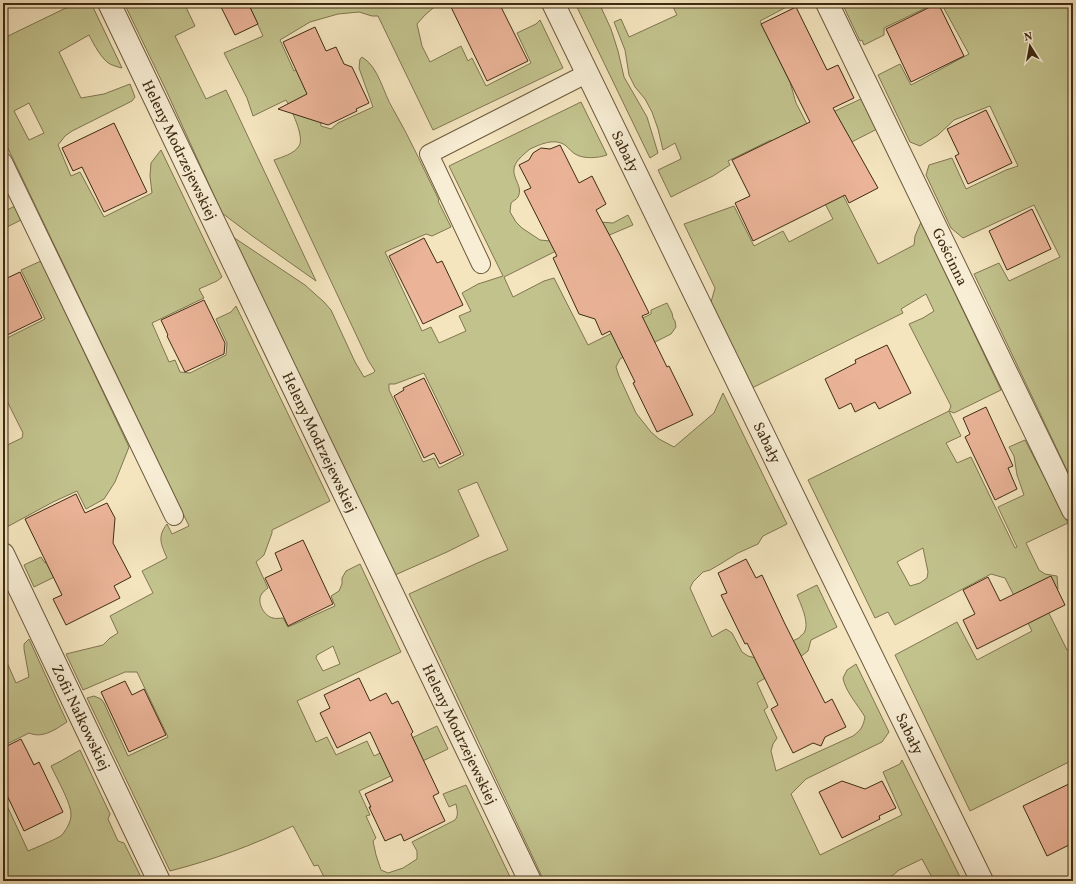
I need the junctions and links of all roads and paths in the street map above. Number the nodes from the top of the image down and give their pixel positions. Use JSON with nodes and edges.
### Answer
{"nodes":[{"id":1,"x":109,"y":3,"type":"edge"},
{"id":2,"x":553,"y":3,"type":"edge"},
{"id":3,"x":827,"y":3,"type":"edge"},
{"id":4,"x":588,"y":73,"type":"junction"},
{"id":5,"x":3,"y":162,"type":"edge"},
{"id":6,"x":481,"y":264,"type":"dead end"},
{"id":7,"x":1073,"y":510,"type":"edge"},
{"id":8,"x":174,"y":516,"type":"dead end"},
{"id":9,"x":3,"y":554,"type":"edge"},
{"id":10,"x":159,"y":881,"type":"edge"},
{"id":11,"x":530,"y":881,"type":"edge"},
{"id":12,"x":982,"y":881,"type":"edge"}],
"edges":[{"from":1,"to":11,"type":"street","name":"Heleny Modrzejewskiej"},
{"from":2,"to":4,"type":"street","name":"Sabały"},
{"from":3,"to":7,"type":"street","name":"Gościnna"},
{"from":4,"to":6,"type":"lane"},
{"from":4,"to":12,"type":"street","name":"Sabały"},
{"from":5,"to":8,"type":"lane"},
{"from":9,"to":10,"type":"street","name":"Zofii Nałkowskiej"}]}
